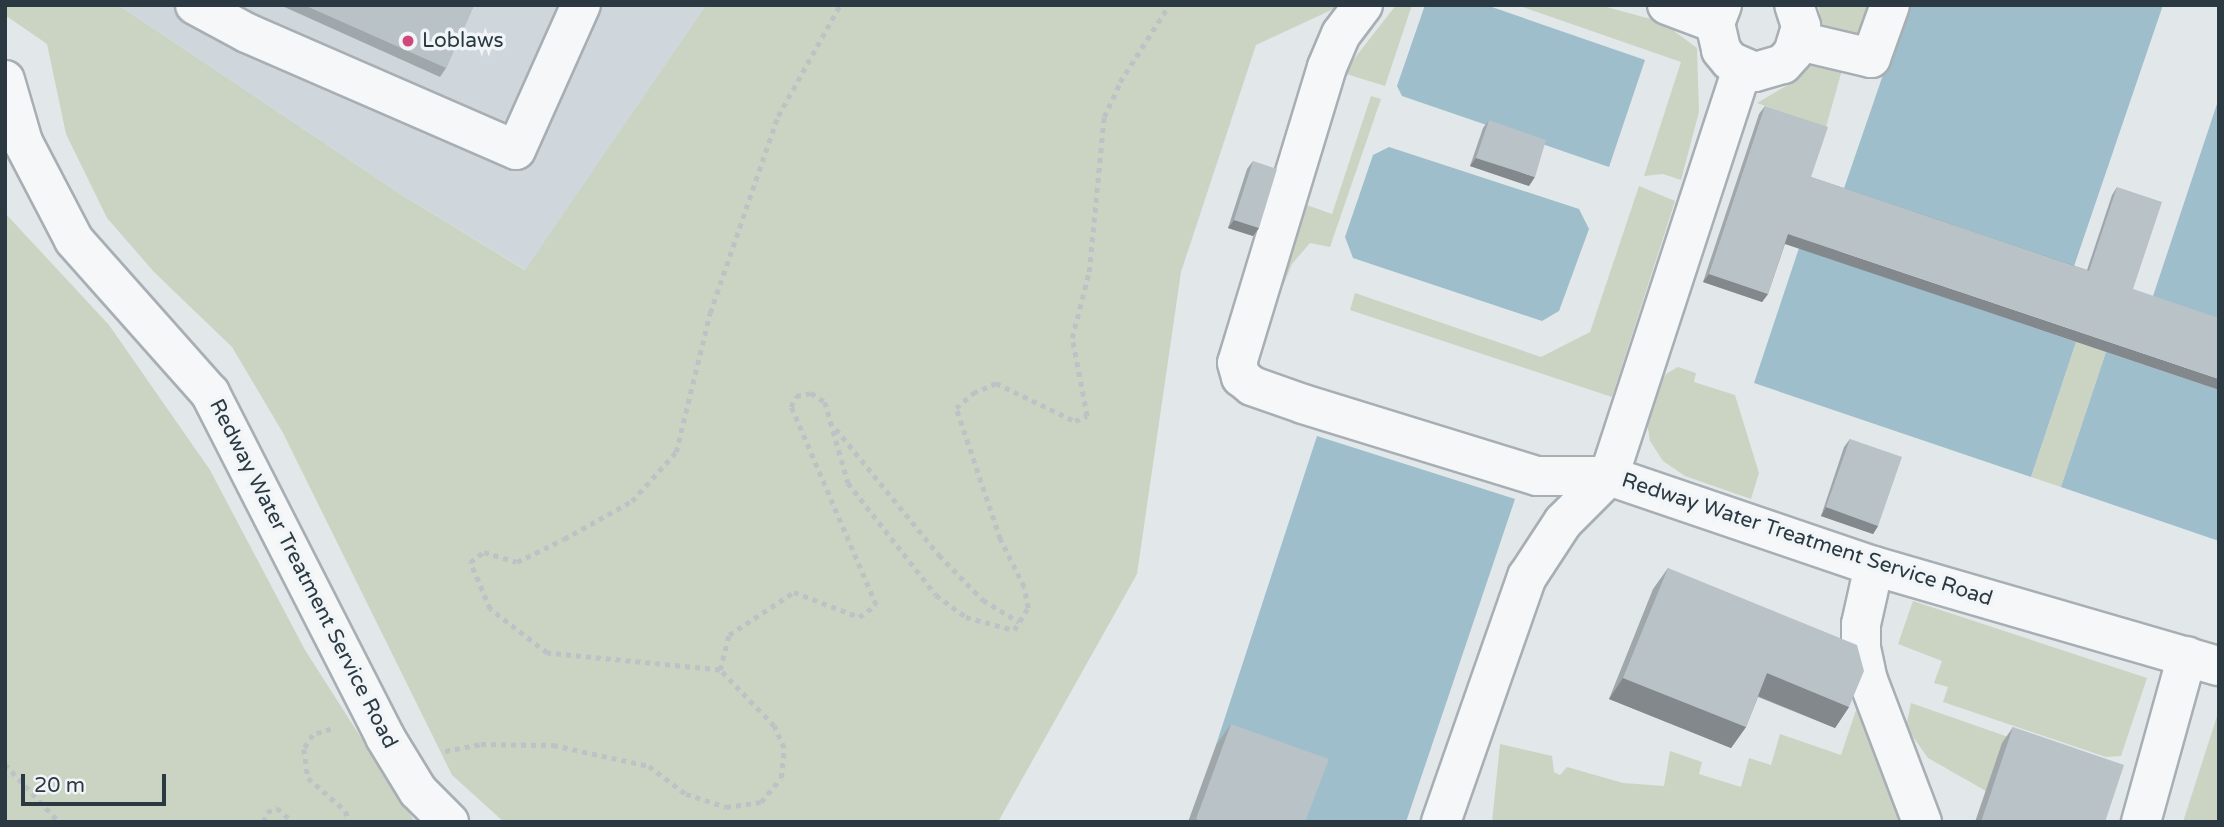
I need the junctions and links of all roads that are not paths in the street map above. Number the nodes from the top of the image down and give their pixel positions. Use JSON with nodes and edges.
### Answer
{"nodes":[{"id":1,"x":195,"y":5,"type":"edge"},
{"id":2,"x":580,"y":5,"type":"edge"},
{"id":3,"x":1363,"y":5,"type":"edge"},
{"id":4,"x":1667,"y":5,"type":"edge"},
{"id":5,"x":1890,"y":5,"type":"edge"},
{"id":6,"x":1719,"y":14,"type":"edge"},
{"id":7,"x":1796,"y":23,"type":"edge"},
{"id":8,"x":1742,"y":68,"type":"junction"},
{"id":9,"x":5,"y":80,"type":"edge"},
{"id":10,"x":1609,"y":476,"type":"junction"},
{"id":11,"x":1874,"y":566,"type":"junction"},
{"id":12,"x":2203,"y":661,"type":"edge"},
{"id":13,"x":449,"y":822,"type":"edge"},
{"id":14,"x":1441,"y":822,"type":"edge"},
{"id":15,"x":1922,"y":822,"type":"edge"},
{"id":16,"x":2141,"y":822,"type":"edge"}],
"edges":[{"from":1,"to":2,"type":"lane"},
{"from":3,"to":10,"type":"lane"},
{"from":4,"to":6,"type":"lane"},
{"from":5,"to":7,"type":"lane"},
{"from":6,"to":8,"type":"lane"},
{"from":7,"to":8,"type":"lane"},
{"from":8,"to":10,"type":"lane"},
{"from":9,"to":13,"type":"lane","name":"Redway Water Treatment Service Road"},
{"from":10,"to":11,"type":"lane","name":"Redway Water Treatment Service Road"},
{"from":10,"to":14,"type":"lane","name":"Redway Water Treatment Service Road"},
{"from":11,"to":12,"type":"lane","name":"Redway Water Treatment Service Road"},
{"from":11,"to":15,"type":"lane"},
{"from":12,"to":16,"type":"lane"}]}
